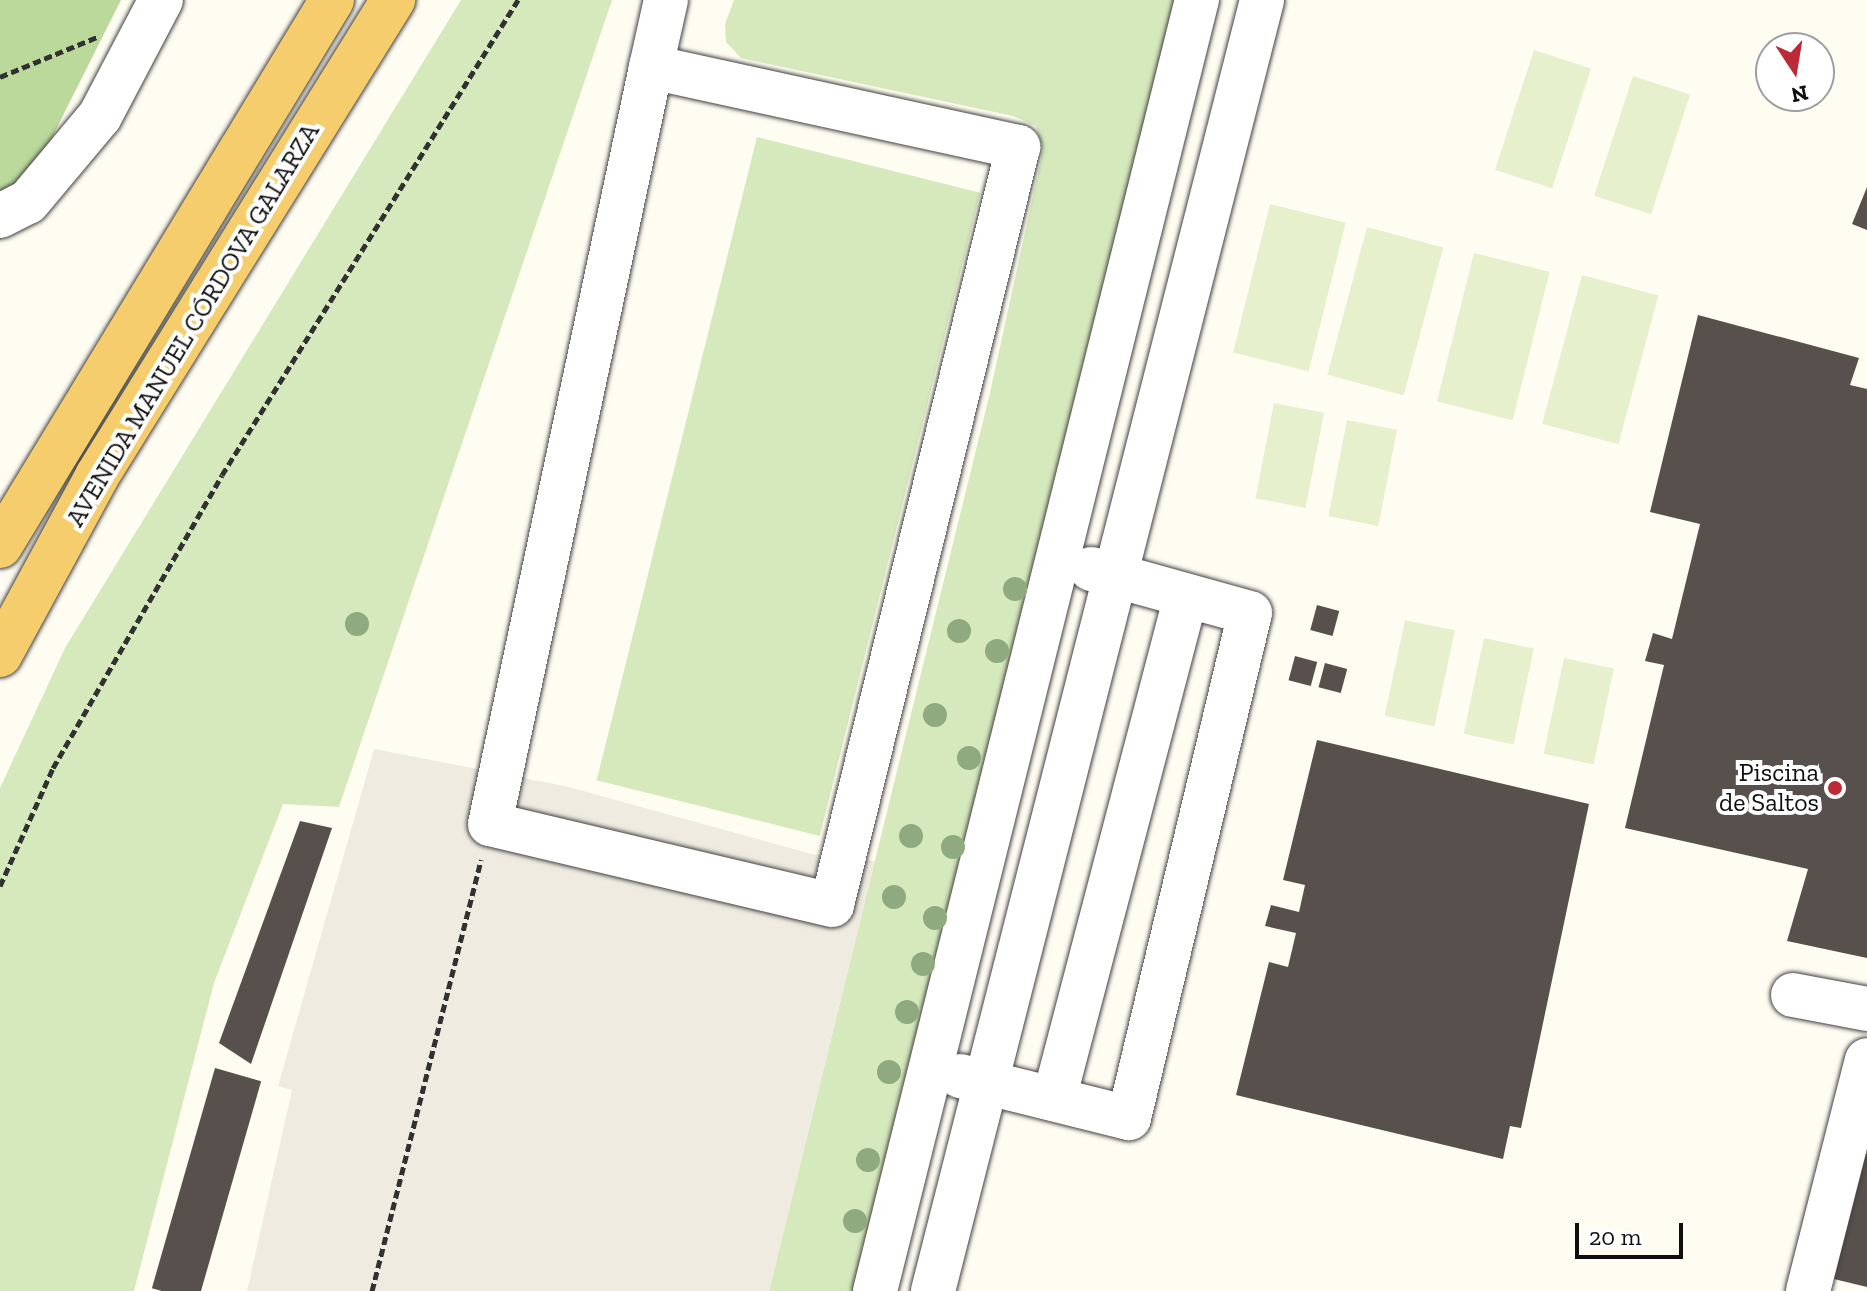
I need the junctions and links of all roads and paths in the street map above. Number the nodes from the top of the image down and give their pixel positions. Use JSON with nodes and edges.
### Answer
{"nodes":[{"id":1,"x":332,"y":0,"type":"edge"},
{"id":2,"x":393,"y":0,"type":"edge"},
{"id":3,"x":518,"y":0,"type":"edge"},
{"id":4,"x":666,"y":0,"type":"edge"},
{"id":5,"x":1197,"y":0,"type":"edge"},
{"id":6,"x":1262,"y":0,"type":"edge"},
{"id":7,"x":158,"y":4,"type":"edge"},
{"id":8,"x":651,"y":67,"type":"junction"},
{"id":9,"x":0,"y":77,"type":"edge"},
{"id":10,"x":0,"y":216,"type":"edge"},
{"id":11,"x":0,"y":546,"type":"edge"},
{"id":12,"x":1057,"y":559,"type":"junction"},
{"id":13,"x":1117,"y":577,"type":"junction"},
{"id":14,"x":1186,"y":596,"type":"junction"},
{"id":15,"x":0,"y":655,"type":"edge"},
{"id":16,"x":490,"y":824,"type":"junction"},
{"id":17,"x":0,"y":886,"type":"edge"},
{"id":18,"x":1793,"y":995,"type":"dead end"},
{"id":19,"x":1867,"y":1009,"type":"edge"},
{"id":20,"x":1867,"y":1060,"type":"edge"},
{"id":21,"x":930,"y":1068,"type":"junction"},
{"id":22,"x":986,"y":1083,"type":"junction"},
{"id":23,"x":1054,"y":1099,"type":"junction"},
{"id":24,"x":372,"y":1291,"type":"edge"},
{"id":25,"x":875,"y":1291,"type":"edge"},
{"id":26,"x":933,"y":1291,"type":"edge"},
{"id":27,"x":1808,"y":1291,"type":"edge"}],
"edges":[{"from":1,"to":11,"type":"main road","name":"AVENIDA MANUEL CÓRDOVA GALARZA"},
{"from":2,"to":15,"type":"main road","name":"AVENIDA MANUEL CÓRDOVA GALARZA"},
{"from":3,"to":17,"type":"path"},
{"from":4,"to":8,"type":"lane"},
{"from":5,"to":12,"type":"lane"},
{"from":6,"to":13,"type":"lane"},
{"from":7,"to":9,"type":"path"},
{"from":7,"to":10,"type":"lane"},
{"from":8,"to":16,"type":"lane"},
{"from":8,"to":16,"type":"lane"},
{"from":12,"to":13,"type":"lane"},
{"from":12,"to":21,"type":"lane"},
{"from":13,"to":14,"type":"lane"},
{"from":13,"to":22,"type":"lane"},
{"from":14,"to":23,"type":"lane"},
{"from":14,"to":23,"type":"lane"},
{"from":16,"to":24,"type":"path"},
{"from":18,"to":19,"type":"lane"},
{"from":20,"to":27,"type":"lane"},
{"from":21,"to":22,"type":"lane"},
{"from":21,"to":25,"type":"lane"},
{"from":22,"to":23,"type":"lane"},
{"from":22,"to":26,"type":"lane"}]}
